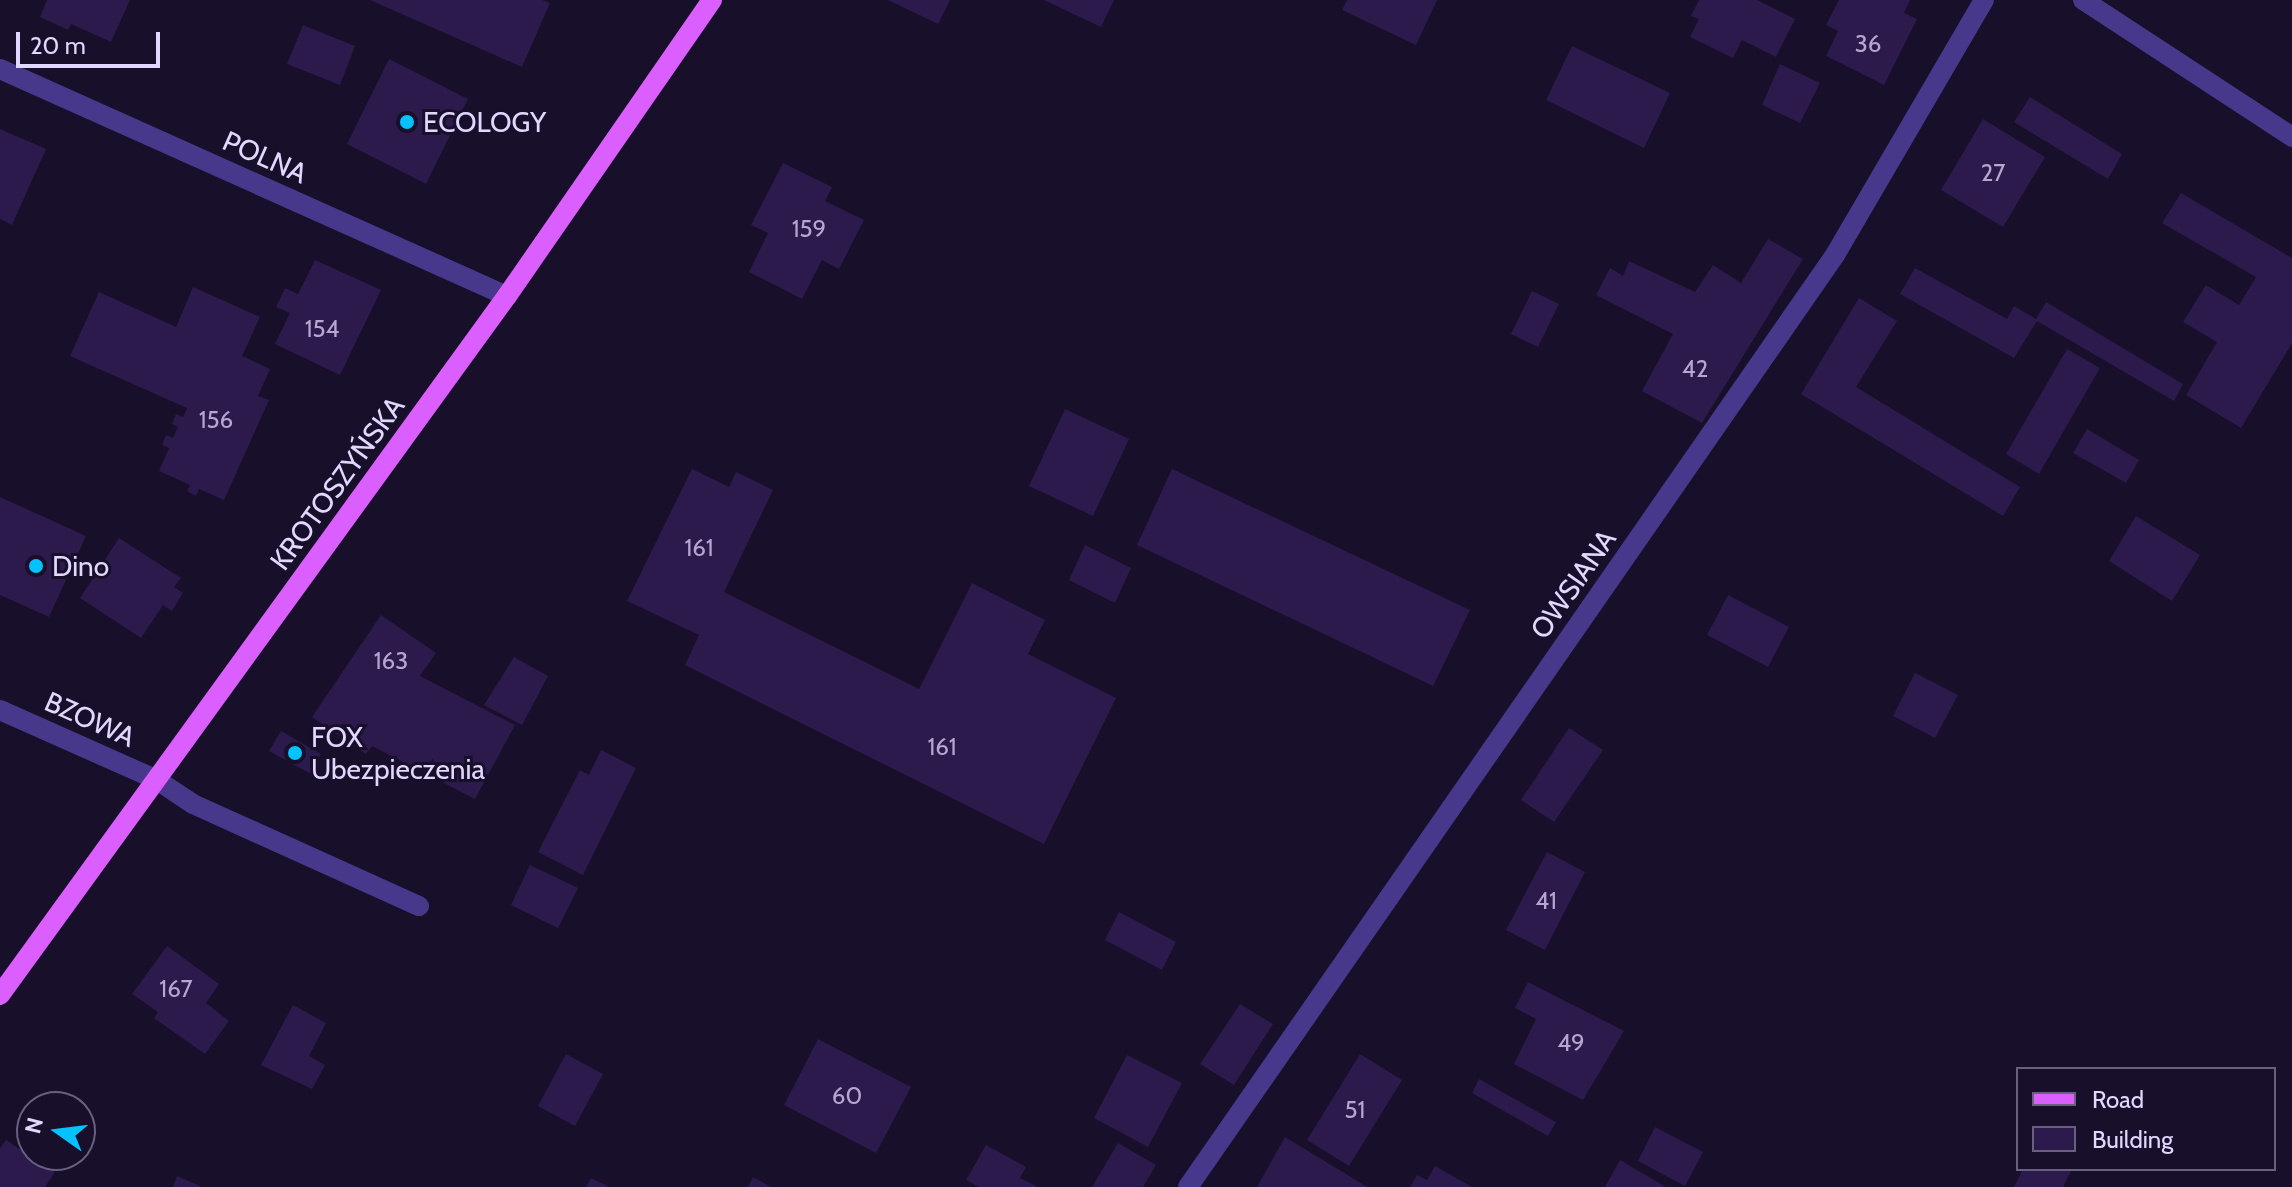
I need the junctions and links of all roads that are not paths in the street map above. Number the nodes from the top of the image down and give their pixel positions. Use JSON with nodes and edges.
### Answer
{"nodes":[{"id":1,"x":712,"y":0,"type":"edge"},
{"id":2,"x":1984,"y":0,"type":"edge"},
{"id":3,"x":2083,"y":0,"type":"edge"},
{"id":4,"x":0,"y":69,"type":"edge"},
{"id":5,"x":2292,"y":137,"type":"edge"},
{"id":6,"x":507,"y":296,"type":"junction"},
{"id":7,"x":0,"y":710,"type":"edge"},
{"id":8,"x":157,"y":780,"type":"junction"},
{"id":9,"x":419,"y":906,"type":"dead end"},
{"id":10,"x":0,"y":995,"type":"edge"},
{"id":11,"x":1188,"y":1187,"type":"edge"}],
"edges":[{"from":1,"to":6,"type":"main road","name":"KROTOSZYŃSKA"},
{"from":2,"to":11,"type":"street","name":"OWSIANA"},
{"from":3,"to":5,"type":"street"},
{"from":4,"to":6,"type":"street","name":"POLNA"},
{"from":6,"to":8,"type":"main road","name":"KROTOSZYŃSKA"},
{"from":7,"to":8,"type":"street","name":"BZOWA"},
{"from":8,"to":9,"type":"street","name":"BZOWA"},
{"from":8,"to":10,"type":"main road","name":"KROTOSZYŃSKA"}]}
